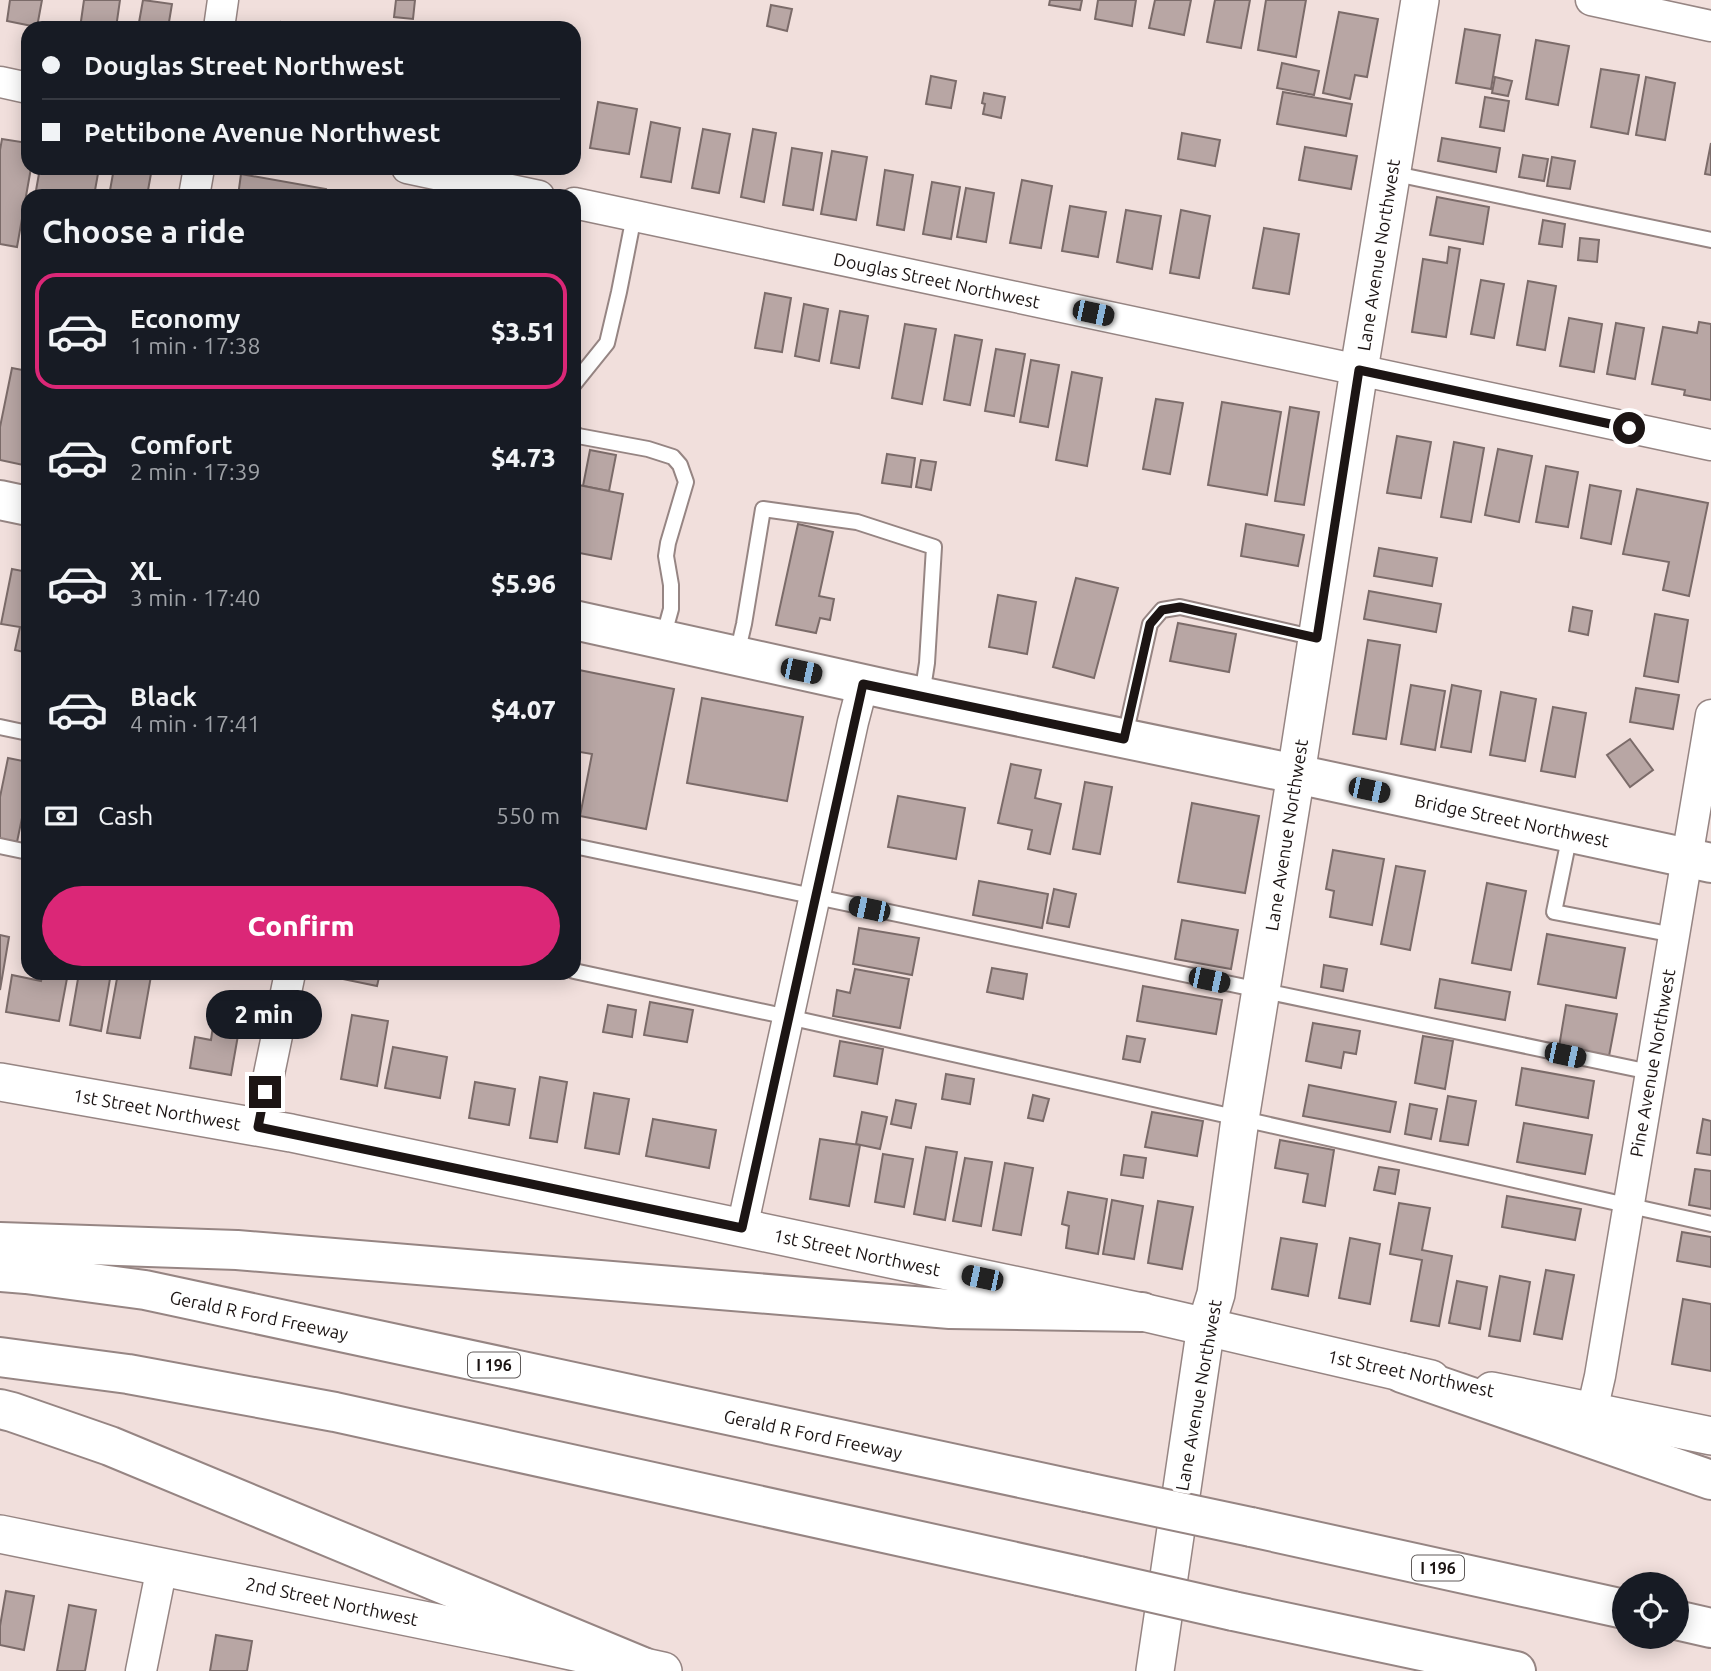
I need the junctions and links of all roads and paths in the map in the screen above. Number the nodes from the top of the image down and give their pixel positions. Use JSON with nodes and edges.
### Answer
{"nodes":[{"id":1,"x":223,"y":0,"type":"edge"},
{"id":2,"x":1420,"y":0,"type":"edge"},
{"id":3,"x":1591,"y":0,"type":"edge"},
{"id":4,"x":220,"y":21,"type":"edge"},
{"id":5,"x":1711,"y":26,"type":"edge"},
{"id":6,"x":0,"y":82,"type":"edge"},
{"id":7,"x":21,"y":86,"type":"edge"},
{"id":8,"x":1391,"y":173,"type":"junction"},
{"id":9,"x":440,"y":175,"type":"edge"},
{"id":10,"x":506,"y":189,"type":"edge"},
{"id":11,"x":581,"y":205,"type":"edge"},
{"id":12,"x":634,"y":216,"type":"junction"},
{"id":13,"x":1711,"y":240,"type":"edge"},
{"id":14,"x":1359,"y":370,"type":"junction"},
{"id":15,"x":581,"y":375,"type":"edge"},
{"id":16,"x":581,"y":437,"type":"edge"},
{"id":17,"x":1711,"y":445,"type":"edge"},
{"id":18,"x":0,"y":500,"type":"edge"},
{"id":19,"x":21,"y":504,"type":"edge"},
{"id":20,"x":581,"y":622,"type":"edge"},
{"id":21,"x":1317,"y":638,"type":"junction"},
{"id":22,"x":662,"y":640,"type":"junction"},
{"id":23,"x":737,"y":656,"type":"junction"},
{"id":24,"x":863,"y":684,"type":"junction"},
{"id":25,"x":922,"y":696,"type":"junction"},
{"id":26,"x":1711,"y":715,"type":"edge"},
{"id":27,"x":0,"y":727,"type":"edge"},
{"id":28,"x":21,"y":732,"type":"edge"},
{"id":29,"x":1124,"y":739,"type":"junction"},
{"id":30,"x":1296,"y":774,"type":"junction"},
{"id":31,"x":1570,"y":832,"type":"junction"},
{"id":32,"x":0,"y":846,"type":"edge"},
{"id":33,"x":581,"y":847,"type":"edge"},
{"id":34,"x":21,"y":850,"type":"edge"},
{"id":35,"x":1699,"y":860,"type":"edge"},
{"id":36,"x":815,"y":897,"type":"junction"},
{"id":37,"x":1674,"y":935,"type":"junction"},
{"id":38,"x":581,"y":973,"type":"edge"},
{"id":39,"x":289,"y":980,"type":"edge"},
{"id":40,"x":1261,"y":991,"type":"junction"},
{"id":41,"x":788,"y":1017,"type":"junction"},
{"id":42,"x":1650,"y":1072,"type":"junction"},
{"id":43,"x":0,"y":1082,"type":"edge"},
{"id":44,"x":1240,"y":1119,"type":"junction"},
{"id":45,"x":258,"y":1127,"type":"junction"},
{"id":46,"x":1628,"y":1206,"type":"junction"},
{"id":47,"x":1711,"y":1224,"type":"edge"},
{"id":48,"x":742,"y":1228,"type":"junction"},
{"id":49,"x":0,"y":1242,"type":"edge"},
{"id":50,"x":0,"y":1272,"type":"edge"},
{"id":51,"x":1142,"y":1312,"type":"junction"},
{"id":52,"x":1206,"y":1326,"type":"junction"},
{"id":53,"x":0,"y":1357,"type":"edge"},
{"id":54,"x":1402,"y":1373,"type":"junction"},
{"id":55,"x":0,"y":1409,"type":"edge"},
{"id":56,"x":1592,"y":1411,"type":"junction"},
{"id":57,"x":1711,"y":1436,"type":"edge"},
{"id":58,"x":1711,"y":1480,"type":"edge"},
{"id":59,"x":0,"y":1534,"type":"edge"},
{"id":60,"x":162,"y":1567,"type":"junction"},
{"id":61,"x":1612,"y":1606,"type":"edge"},
{"id":62,"x":1689,"y":1623,"type":"edge"},
{"id":63,"x":1711,"y":1628,"type":"edge"},
{"id":64,"x":653,"y":1669,"type":"edge"},
{"id":65,"x":141,"y":1671,"type":"edge"},
{"id":66,"x":1155,"y":1671,"type":"edge"},
{"id":67,"x":1516,"y":1671,"type":"edge"}],
"edges":[{"from":1,"to":4,"type":"street"},
{"from":2,"to":8,"type":"street","name":"Lane Avenue Northwest"},
{"from":3,"to":5,"type":"street"},
{"from":6,"to":7,"type":"street"},
{"from":8,"to":13,"type":"lane"},
{"from":8,"to":14,"type":"street","name":"Lane Avenue Northwest"},
{"from":9,"to":10,"type":"street"},
{"from":11,"to":12,"type":"street","name":"Douglas Street Northwest"},
{"from":12,"to":14,"type":"street","name":"Douglas Street Northwest"},
{"from":12,"to":15,"type":"lane"},
{"from":14,"to":17,"type":"street","name":"Douglas Street Northwest"},
{"from":14,"to":21,"type":"street","name":"Lane Avenue Northwest"},
{"from":16,"to":22,"type":"lane"},
{"from":18,"to":19,"type":"main road"},
{"from":20,"to":22,"type":"main road","name":"Bridge Street Northwest"},
{"from":21,"to":29,"type":"lane"},
{"from":21,"to":30,"type":"street","name":"Lane Avenue Northwest"},
{"from":22,"to":23,"type":"main road","name":"Bridge Street Northwest"},
{"from":23,"to":24,"type":"main road","name":"Bridge Street Northwest"},
{"from":23,"to":25,"type":"lane"},
{"from":24,"to":25,"type":"main road","name":"Bridge Street Northwest"},
{"from":24,"to":36,"type":"street"},
{"from":25,"to":29,"type":"main road","name":"Bridge Street Northwest"},
{"from":26,"to":35,"type":"street","name":"Pine Avenue Northwest"},
{"from":27,"to":28,"type":"lane"},
{"from":29,"to":30,"type":"main road","name":"Bridge Street Northwest"},
{"from":30,"to":31,"type":"main road","name":"Bridge Street Northwest"},
{"from":30,"to":40,"type":"street","name":"Lane Avenue Northwest"},
{"from":31,"to":35,"type":"main road","name":"Bridge Street Northwest"},
{"from":31,"to":37,"type":"lane"},
{"from":32,"to":34,"type":"lane"},
{"from":33,"to":36,"type":"lane"},
{"from":35,"to":37,"type":"street","name":"Pine Avenue Northwest"},
{"from":36,"to":40,"type":"lane"},
{"from":36,"to":41,"type":"street"},
{"from":37,"to":42,"type":"street","name":"Pine Avenue Northwest"},
{"from":38,"to":41,"type":"lane"},
{"from":39,"to":45,"type":"street"},
{"from":40,"to":42,"type":"lane"},
{"from":40,"to":44,"type":"street","name":"Lane Avenue Northwest"},
{"from":41,"to":44,"type":"lane"},
{"from":41,"to":48,"type":"street"},
{"from":42,"to":46,"type":"street","name":"Pine Avenue Northwest"},
{"from":43,"to":45,"type":"street","name":"1st Street Northwest"},
{"from":44,"to":46,"type":"lane"},
{"from":44,"to":52,"type":"street","name":"Lane Avenue Northwest"},
{"from":45,"to":48,"type":"street","name":"1st Street Northwest"},
{"from":46,"to":47,"type":"lane"},
{"from":46,"to":56,"type":"street","name":"Pine Avenue Northwest"},
{"from":48,"to":51,"type":"street","name":"1st Street Northwest"},
{"from":49,"to":51,"type":"main road"},
{"from":50,"to":61,"type":"main road","name":"Gerald R Ford Freeway","number":"I 196","bridge":true},
{"from":51,"to":52,"type":"street","name":"1st Street Northwest"},
{"from":52,"to":54,"type":"street","name":"1st Street Northwest"},
{"from":52,"to":66,"type":"street","name":"Lane Avenue Northwest"},
{"from":53,"to":67,"type":"main road","bridge":true},
{"from":54,"to":56,"type":"street","name":"1st Street Northwest"},
{"from":54,"to":58,"type":"main road"},
{"from":55,"to":64,"type":"main road"},
{"from":56,"to":57,"type":"street","name":"1st Street Northwest"},
{"from":59,"to":60,"type":"street","name":"2nd Street Northwest"},
{"from":60,"to":64,"type":"street","name":"2nd Street Northwest"},
{"from":60,"to":65,"type":"street"},
{"from":62,"to":63,"type":"main road"}]}
